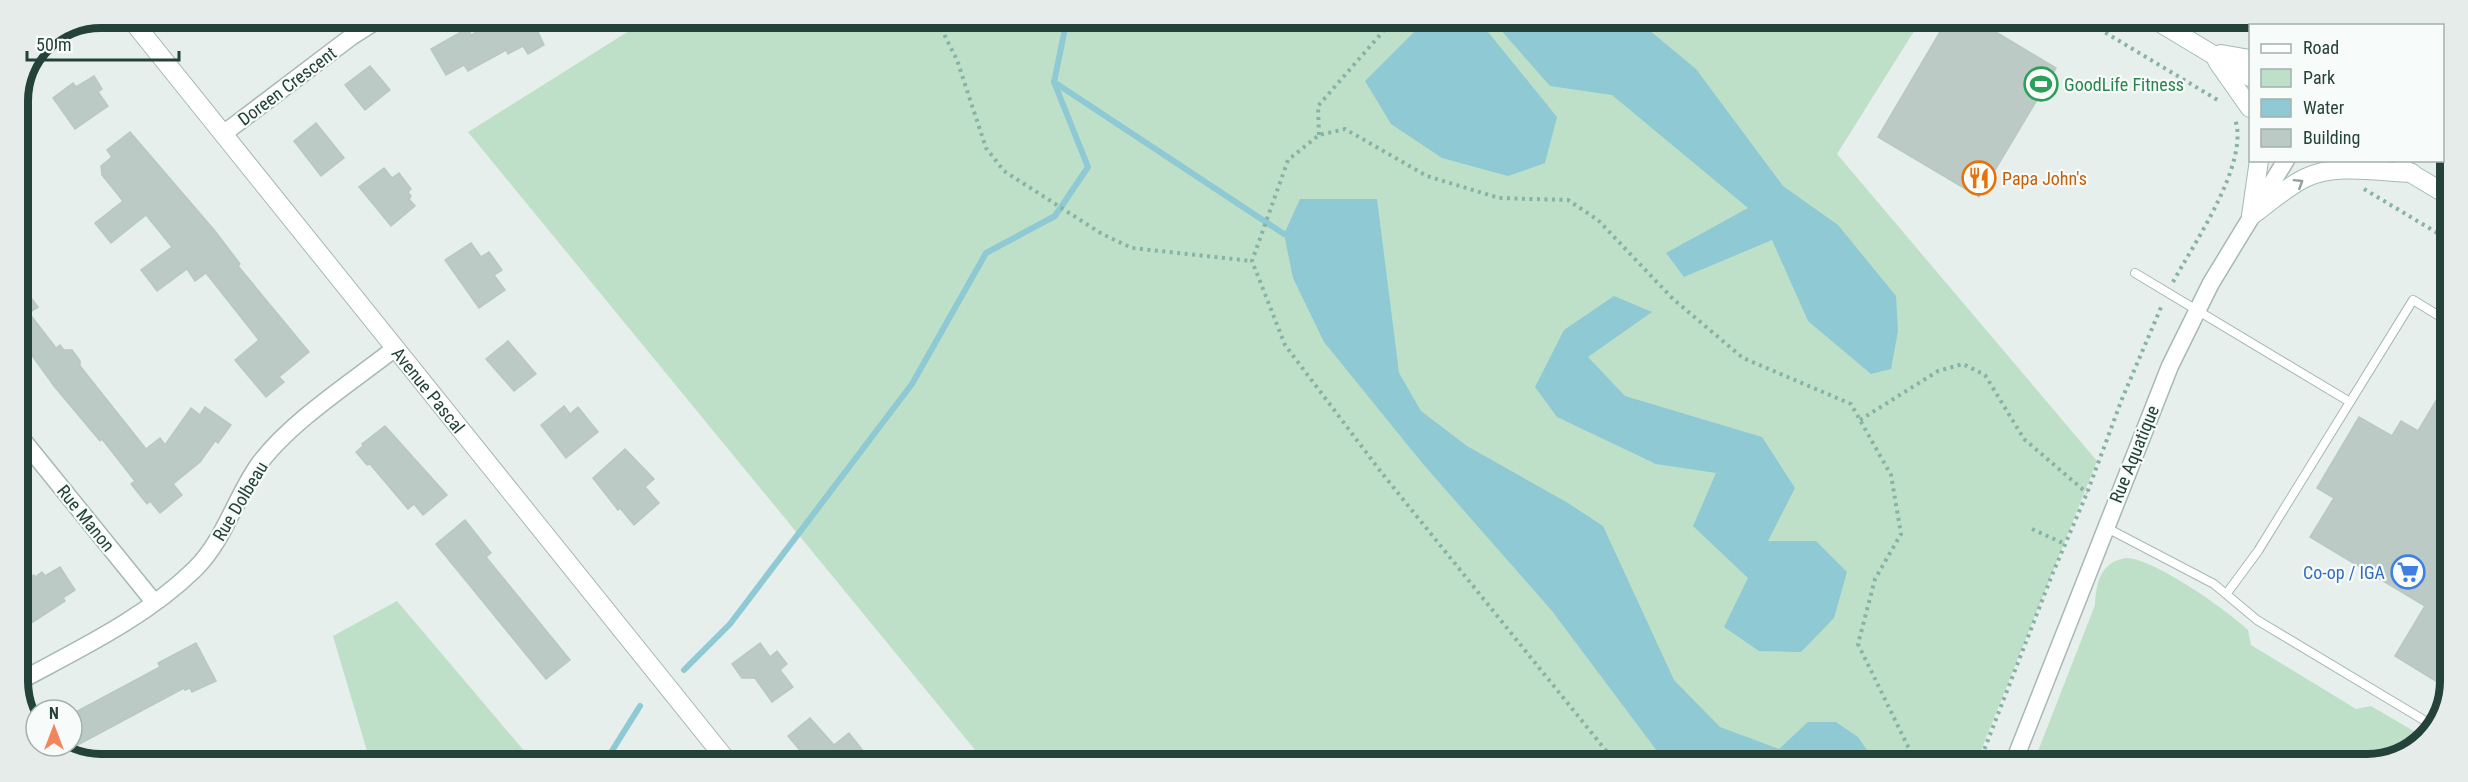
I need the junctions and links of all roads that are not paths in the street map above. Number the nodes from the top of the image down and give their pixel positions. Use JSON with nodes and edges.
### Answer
{"nodes":[{"id":1,"x":138,"y":28,"type":"edge"},
{"id":2,"x":365,"y":28,"type":"edge"},
{"id":3,"x":2169,"y":28,"type":"edge"},
{"id":4,"x":2210,"y":53,"type":"junction"},
{"id":5,"x":2249,"y":59,"type":"edge"},
{"id":6,"x":2249,"y":76,"type":"edge"},
{"id":7,"x":2249,"y":107,"type":"edge"},
{"id":8,"x":223,"y":134,"type":"junction"},
{"id":9,"x":2259,"y":162,"type":"edge"},
{"id":10,"x":2285,"y":162,"type":"edge"},
{"id":11,"x":2408,"y":167,"type":"edge"},
{"id":12,"x":2439,"y":189,"type":"edge"},
{"id":13,"x":2251,"y":216,"type":"junction"},
{"id":14,"x":2135,"y":273,"type":"dead end"},
{"id":15,"x":2196,"y":310,"type":"junction"},
{"id":16,"x":2439,"y":316,"type":"edge"},
{"id":17,"x":394,"y":349,"type":"junction"},
{"id":18,"x":2350,"y":402,"type":"junction"},
{"id":19,"x":29,"y":447,"type":"edge"},
{"id":20,"x":2105,"y":526,"type":"junction"},
{"id":21,"x":2227,"y":593,"type":"junction"},
{"id":22,"x":154,"y":602,"type":"junction"},
{"id":23,"x":29,"y":676,"type":"edge"},
{"id":24,"x":2426,"y":722,"type":"edge"},
{"id":25,"x":722,"y":754,"type":"edge"},
{"id":26,"x":2017,"y":754,"type":"edge"}],
"edges":[{"from":1,"to":8,"type":"street","name":"Avenue Pascal"},
{"from":2,"to":8,"type":"street","name":"Doreen Crescent"},
{"from":3,"to":4,"type":"street"},
{"from":4,"to":5,"type":"street"},
{"from":4,"to":6,"type":"street"},
{"from":4,"to":7,"type":"street"},
{"from":8,"to":17,"type":"street","name":"Avenue Pascal"},
{"from":9,"to":13,"type":"street"},
{"from":10,"to":13,"type":"street","name":"Rue Aquatique"},
{"from":11,"to":12,"type":"street"},
{"from":13,"to":11,"type":"street","one_way":true},
{"from":13,"to":15,"type":"street","name":"Rue Aquatique"},
{"from":14,"to":15,"type":"lane"},
{"from":15,"to":18,"type":"lane"},
{"from":15,"to":20,"type":"street","name":"Rue Aquatique"},
{"from":16,"to":18,"type":"lane"},
{"from":17,"to":22,"type":"street","name":"Rue Dolbeau"},
{"from":17,"to":25,"type":"street","name":"Avenue Pascal"},
{"from":18,"to":21,"type":"lane"},
{"from":19,"to":22,"type":"street","name":"Rue Manon"},
{"from":20,"to":21,"type":"lane"},
{"from":20,"to":26,"type":"street","name":"Rue Aquatique"},
{"from":21,"to":24,"type":"lane"},
{"from":22,"to":23,"type":"street","name":"Rue Dolbeau"}]}
